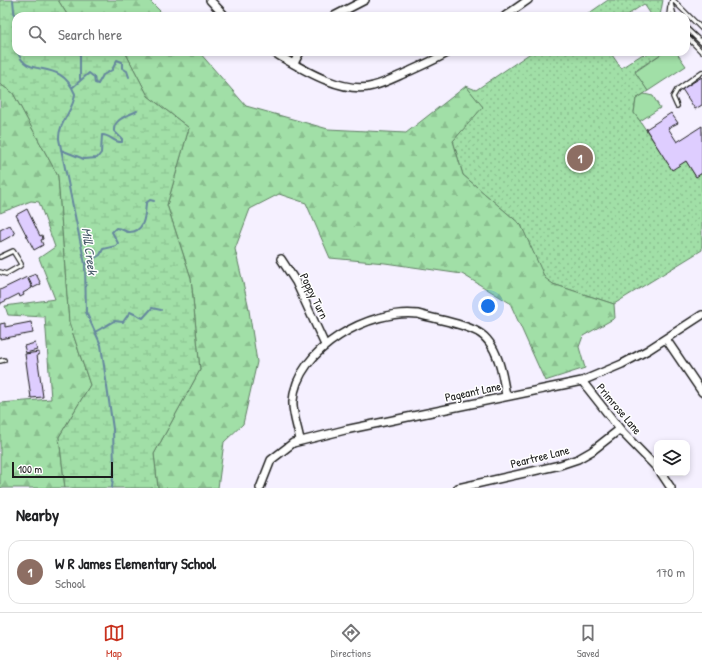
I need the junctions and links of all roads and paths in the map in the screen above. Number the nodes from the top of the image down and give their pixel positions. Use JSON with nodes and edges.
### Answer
{"nodes":[{"id":1,"x":211,"y":0,"type":"edge"},
{"id":2,"x":365,"y":0,"type":"edge"},
{"id":3,"x":528,"y":0,"type":"edge"},
{"id":4,"x":672,"y":1,"type":"edge"},
{"id":5,"x":222,"y":12,"type":"edge"},
{"id":6,"x":342,"y":12,"type":"edge"},
{"id":7,"x":511,"y":12,"type":"edge"},
{"id":8,"x":670,"y":12,"type":"edge"},
{"id":9,"x":673,"y":12,"type":"edge"},
{"id":10,"x":684,"y":12,"type":"edge"},
{"id":11,"x":690,"y":18,"type":"edge"},
{"id":12,"x":702,"y":29,"type":"edge"},
{"id":13,"x":690,"y":32,"type":"edge"},
{"id":14,"x":690,"y":40,"type":"edge"},
{"id":15,"x":702,"y":43,"type":"edge"},
{"id":16,"x":702,"y":52,"type":"edge"},
{"id":17,"x":281,"y":56,"type":"edge"},
{"id":18,"x":298,"y":56,"type":"edge"},
{"id":19,"x":441,"y":56,"type":"edge"},
{"id":20,"x":294,"y":63,"type":"junction"},
{"id":21,"x":702,"y":72,"type":"edge"},
{"id":22,"x":678,"y":106,"type":"dead end"},
{"id":23,"x":0,"y":257,"type":"edge"},
{"id":24,"x":281,"y":259,"type":"dead end"},
{"id":25,"x":0,"y":272,"type":"edge"},
{"id":26,"x":702,"y":315,"type":"edge"},
{"id":27,"x":666,"y":339,"type":"junction"},
{"id":28,"x":324,"y":345,"type":"junction"},
{"id":29,"x":582,"y":381,"type":"junction"},
{"id":30,"x":702,"y":392,"type":"edge"},
{"id":31,"x":506,"y":396,"type":"junction"},
{"id":32,"x":620,"y":429,"type":"junction"},
{"id":33,"x":300,"y":440,"type":"junction"},
{"id":34,"x":654,"y":465,"type":"edge"},
{"id":35,"x":663,"y":476,"type":"edge"},
{"id":36,"x":260,"y":488,"type":"edge"},
{"id":37,"x":458,"y":488,"type":"edge"},
{"id":38,"x":672,"y":488,"type":"edge"}],
"edges":[{"from":1,"to":5,"type":"street"},
{"from":2,"to":6,"type":"street"},
{"from":3,"to":7,"type":"street"},
{"from":4,"to":8,"type":"lane"},
{"from":4,"to":9,"type":"lane"},
{"from":4,"to":10,"type":"lane"},
{"from":11,"to":12,"type":"lane"},
{"from":13,"to":15,"type":"lane"},
{"from":14,"to":16,"type":"lane"},
{"from":17,"to":20,"type":"street"},
{"from":18,"to":20,"type":"street"},
{"from":19,"to":20,"type":"street"},
{"from":21,"to":22,"type":"lane"},
{"from":23,"to":25,"type":"lane"},
{"from":24,"to":28,"type":"street","name":"Poppy Turn"},
{"from":26,"to":27,"type":"street","name":"Pageant Lane"},
{"from":27,"to":29,"type":"street","name":"Pageant Lane"},
{"from":27,"to":30,"type":"street"},
{"from":28,"to":31,"type":"street"},
{"from":28,"to":33,"type":"street"},
{"from":29,"to":31,"type":"street","name":"Pageant Lane"},
{"from":29,"to":32,"type":"street","name":"Primrose Lane"},
{"from":31,"to":33,"type":"street","name":"Pageant Lane"},
{"from":32,"to":34,"type":"street","name":"Primrose Lane"},
{"from":32,"to":37,"type":"street","name":"Peartree Lane"},
{"from":33,"to":36,"type":"street","name":"Pageant Lane"},
{"from":35,"to":38,"type":"street"}]}
